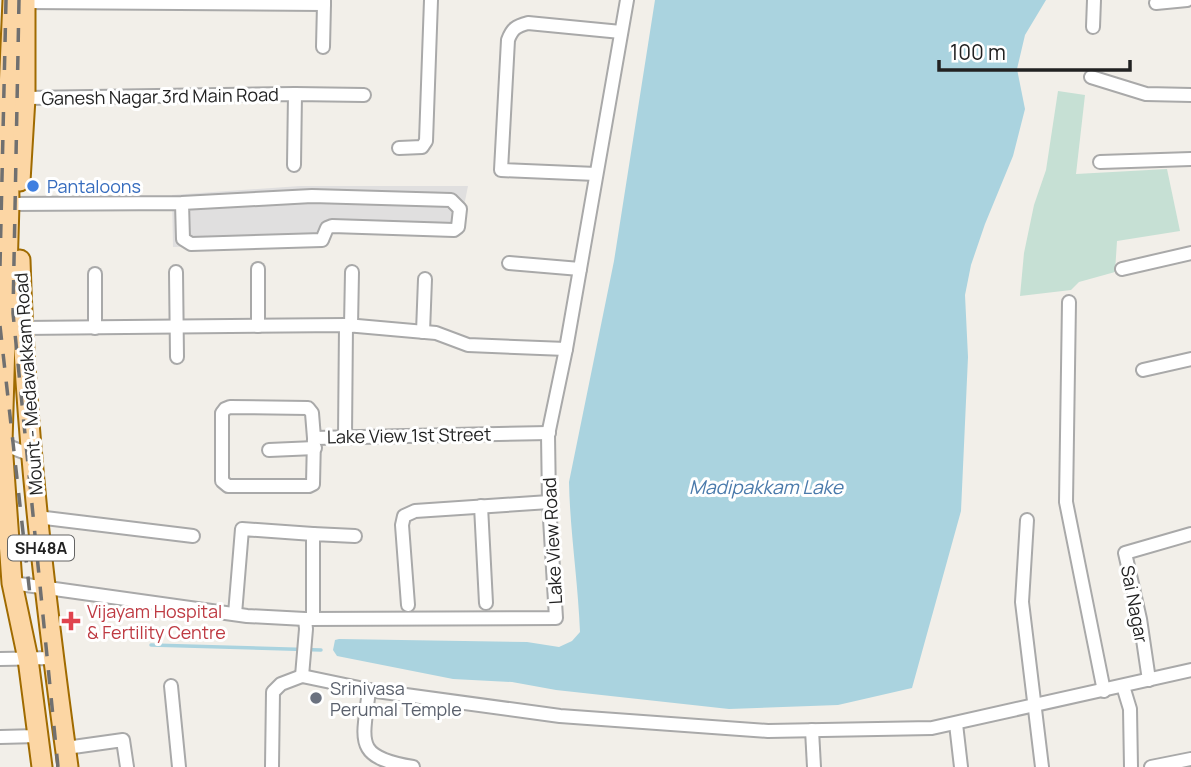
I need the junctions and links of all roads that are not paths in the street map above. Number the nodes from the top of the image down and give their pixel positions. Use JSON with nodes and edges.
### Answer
{"nodes":[{"id":1,"x":431,"y":0,"type":"edge"},
{"id":2,"x":627,"y":0,"type":"edge"},
{"id":3,"x":1094,"y":0,"type":"edge"},
{"id":4,"x":1187,"y":0,"type":"edge"},
{"id":5,"x":21,"y":1,"type":"edge"},
{"id":6,"x":178,"y":1,"type":"edge"},
{"id":7,"x":324,"y":2,"type":"edge"},
{"id":8,"x":1156,"y":3,"type":"dead end"},
{"id":9,"x":1093,"y":27,"type":"dead end"},
{"id":10,"x":621,"y":32,"type":"junction"},
{"id":11,"x":323,"y":47,"type":"dead end"},
{"id":12,"x":1091,"y":76,"type":"dead end"},
{"id":13,"x":295,"y":94,"type":"junction"},
{"id":14,"x":364,"y":95,"type":"dead end"},
{"id":15,"x":1191,"y":95,"type":"edge"},
{"id":16,"x":25,"y":98,"type":"junction"},
{"id":17,"x":399,"y":148,"type":"dead end"},
{"id":18,"x":1191,"y":159,"type":"edge"},
{"id":19,"x":1100,"y":162,"type":"dead end"},
{"id":20,"x":294,"y":166,"type":"dead end"},
{"id":21,"x":596,"y":174,"type":"junction"},
{"id":22,"x":4,"y":179,"type":"edge"},
{"id":23,"x":183,"y":203,"type":"junction"},
{"id":24,"x":14,"y":204,"type":"junction"},
{"id":25,"x":1191,"y":253,"type":"edge"},
{"id":26,"x":509,"y":263,"type":"dead end"},
{"id":27,"x":258,"y":269,"type":"dead end"},
{"id":28,"x":580,"y":269,"type":"junction"},
{"id":29,"x":1122,"y":269,"type":"dead end"},
{"id":30,"x":176,"y":272,"type":"dead end"},
{"id":31,"x":352,"y":272,"type":"dead end"},
{"id":32,"x":95,"y":274,"type":"dead end"},
{"id":33,"x":425,"y":279,"type":"dead end"},
{"id":34,"x":1069,"y":302,"type":"dead end"},
{"id":35,"x":348,"y":325,"type":"junction"},
{"id":36,"x":258,"y":326,"type":"junction"},
{"id":37,"x":177,"y":327,"type":"junction"},
{"id":38,"x":22,"y":328,"type":"junction"},
{"id":39,"x":95,"y":328,"type":"junction"},
{"id":40,"x":423,"y":332,"type":"junction"},
{"id":41,"x":566,"y":349,"type":"junction"},
{"id":42,"x":177,"y":357,"type":"dead end"},
{"id":43,"x":1191,"y":359,"type":"edge"},
{"id":44,"x":1143,"y":370,"type":"dead end"},
{"id":45,"x":549,"y":433,"type":"junction"},
{"id":46,"x":345,"y":436,"type":"junction"},
{"id":47,"x":1,"y":443,"type":"edge"},
{"id":48,"x":315,"y":443,"type":"junction"},
{"id":49,"x":269,"y":450,"type":"dead end"},
{"id":50,"x":31,"y":455,"type":"junction"},
{"id":51,"x":3,"y":493,"type":"edge"},
{"id":52,"x":549,"y":502,"type":"junction"},
{"id":53,"x":481,"y":506,"type":"junction"},
{"id":54,"x":37,"y":517,"type":"junction"},
{"id":55,"x":1027,"y":520,"type":"dead end"},
{"id":56,"x":313,"y":534,"type":"junction"},
{"id":57,"x":1191,"y":534,"type":"edge"},
{"id":58,"x":193,"y":536,"type":"dead end"},
{"id":59,"x":355,"y":536,"type":"dead end"},
{"id":60,"x":12,"y":583,"type":"junction"},
{"id":61,"x":46,"y":586,"type":"junction"},
{"id":62,"x":485,"y":603,"type":"dead end"},
{"id":63,"x":408,"y":605,"type":"dead end"},
{"id":64,"x":234,"y":614,"type":"junction"},
{"id":65,"x":308,"y":622,"type":"junction"},
{"id":66,"x":54,"y":658,"type":"junction"},
{"id":67,"x":0,"y":659,"type":"edge"},
{"id":68,"x":28,"y":659,"type":"junction"},
{"id":69,"x":1191,"y":670,"type":"edge"},
{"id":70,"x":303,"y":671,"type":"junction"},
{"id":71,"x":1149,"y":680,"type":"junction"},
{"id":72,"x":171,"y":686,"type":"dead end"},
{"id":73,"x":1123,"y":686,"type":"junction"},
{"id":74,"x":369,"y":690,"type":"junction"},
{"id":75,"x":1104,"y":691,"type":"junction"},
{"id":76,"x":1035,"y":706,"type":"junction"},
{"id":77,"x":956,"y":724,"type":"junction"},
{"id":78,"x":812,"y":730,"type":"junction"},
{"id":79,"x":38,"y":736,"type":"junction"},
{"id":80,"x":0,"y":737,"type":"edge"},
{"id":81,"x":67,"y":758,"type":"edge"},
{"id":82,"x":1191,"y":759,"type":"edge"},
{"id":83,"x":42,"y":767,"type":"edge"},
{"id":84,"x":127,"y":767,"type":"edge"},
{"id":85,"x":179,"y":767,"type":"edge"},
{"id":86,"x":272,"y":767,"type":"edge"},
{"id":87,"x":413,"y":767,"type":"edge"},
{"id":88,"x":814,"y":767,"type":"edge"},
{"id":89,"x":961,"y":767,"type":"edge"},
{"id":90,"x":1042,"y":767,"type":"edge"},
{"id":91,"x":1131,"y":767,"type":"edge"},
{"id":92,"x":1151,"y":767,"type":"edge"}],
"edges":[{"from":1,"to":17,"type":"street"},
{"from":2,"to":10,"type":"street","name":"Lake View Road"},
{"from":3,"to":9,"type":"street"},
{"from":4,"to":8,"type":"street"},
{"from":5,"to":6,"type":"street"},
{"from":5,"to":16,"type":"main road","name":"Mount - Medavakkam Road","number":"SH48A"},
{"from":5,"to":22,"type":"main road","name":"Mount - Medavakkam Road","number":"SH48A"},
{"from":6,"to":7,"type":"street"},
{"from":7,"to":11,"type":"street"},
{"from":10,"to":21,"type":"street","name":"Lake View Road"},
{"from":10,"to":21,"type":"street"},
{"from":12,"to":15,"type":"street"},
{"from":13,"to":14,"type":"street","name":"Ganesh Nagar 3rd Main Road"},
{"from":13,"to":16,"type":"street","name":"Ganesh Nagar 3rd Main Road"},
{"from":13,"to":20,"type":"street"},
{"from":16,"to":24,"type":"main road","name":"Mount - Medavakkam Road","number":"SH48A"},
{"from":18,"to":19,"type":"street"},
{"from":21,"to":28,"type":"street","name":"Lake View Road"},
{"from":22,"to":24,"type":"main road","name":"Mount - Medavakkam Road","number":"SH48A"},
{"from":23,"to":23,"type":"street"},
{"from":23,"to":24,"type":"street"},
{"from":24,"to":38,"type":"main road","name":"Mount - Medavakkam Road","number":"SH48A"},
{"from":24,"to":47,"type":"main road","name":"Mount - Medavakkam Road","number":"SH48A"},
{"from":25,"to":29,"type":"street"},
{"from":26,"to":28,"type":"street"},
{"from":27,"to":36,"type":"street"},
{"from":28,"to":41,"type":"street","name":"Lake View Road"},
{"from":30,"to":37,"type":"street"},
{"from":31,"to":35,"type":"street"},
{"from":32,"to":39,"type":"street"},
{"from":33,"to":40,"type":"street"},
{"from":34,"to":75,"type":"street"},
{"from":35,"to":36,"type":"street"},
{"from":35,"to":40,"type":"street"},
{"from":35,"to":46,"type":"street"},
{"from":36,"to":37,"type":"street"},
{"from":37,"to":39,"type":"street"},
{"from":37,"to":42,"type":"street"},
{"from":38,"to":39,"type":"street"},
{"from":38,"to":50,"type":"main road","name":"Mount - Medavakkam Road","number":"SH48A"},
{"from":40,"to":41,"type":"street"},
{"from":41,"to":45,"type":"street","name":"Lake View Road"},
{"from":43,"to":44,"type":"street"},
{"from":45,"to":46,"type":"street","name":"Lake View 1st Street"},
{"from":45,"to":52,"type":"street","name":"Lake View Road"},
{"from":46,"to":48,"type":"street","name":"Lake View 1st Street"},
{"from":47,"to":50,"type":"street"},
{"from":47,"to":51,"type":"main road","name":"Mount - Medavakkam Road","number":"SH48A"},
{"from":48,"to":48,"type":"street","name":"Lake View 1st Street"},
{"from":48,"to":49,"type":"street"},
{"from":50,"to":54,"type":"main road","name":"Mount - Medavakkam Road","number":"SH48A"},
{"from":51,"to":60,"type":"main road","name":"Mount - Medavakkam Road","number":"SH48A"},
{"from":52,"to":53,"type":"street"},
{"from":52,"to":65,"type":"street","name":"Lake View Road"},
{"from":53,"to":62,"type":"street"},
{"from":53,"to":63,"type":"street"},
{"from":54,"to":58,"type":"street"},
{"from":54,"to":61,"type":"main road","name":"Mount - Medavakkam Road","number":"SH48A"},
{"from":55,"to":76,"type":"street"},
{"from":56,"to":59,"type":"street"},
{"from":56,"to":64,"type":"street"},
{"from":56,"to":65,"type":"street"},
{"from":57,"to":71,"type":"street","name":"Sai Nagar"},
{"from":60,"to":61,"type":"street","name":"Lake View Road"},
{"from":60,"to":68,"type":"main road","name":"Mount - Medavakkam Road","number":"SH48A"},
{"from":61,"to":64,"type":"street","name":"Lake View Road"},
{"from":61,"to":66,"type":"main road","name":"Mount - Medavakkam Road","number":"SH48A"},
{"from":64,"to":65,"type":"street","name":"Lake View Road"},
{"from":65,"to":70,"type":"street"},
{"from":66,"to":68,"type":"street"},
{"from":66,"to":81,"type":"main road","name":"Mount - Medavakkam Road","number":"SH48A"},
{"from":67,"to":68,"type":"street"},
{"from":68,"to":79,"type":"main road","name":"Mount - Medavakkam Road","number":"SH48A"},
{"from":69,"to":71,"type":"street"},
{"from":70,"to":74,"type":"street"},
{"from":70,"to":86,"type":"street"},
{"from":71,"to":73,"type":"street"},
{"from":72,"to":85,"type":"street"},
{"from":73,"to":75,"type":"street"},
{"from":73,"to":91,"type":"street"},
{"from":74,"to":78,"type":"street"},
{"from":74,"to":87,"type":"street"},
{"from":75,"to":76,"type":"street"},
{"from":76,"to":77,"type":"street"},
{"from":76,"to":90,"type":"street"},
{"from":77,"to":78,"type":"street"},
{"from":77,"to":89,"type":"street"},
{"from":78,"to":88,"type":"street"},
{"from":79,"to":80,"type":"street"},
{"from":79,"to":83,"type":"main road","name":"Mount - Medavakkam Road","number":"SH48A"},
{"from":81,"to":84,"type":"street"},
{"from":82,"to":92,"type":"street"}]}
